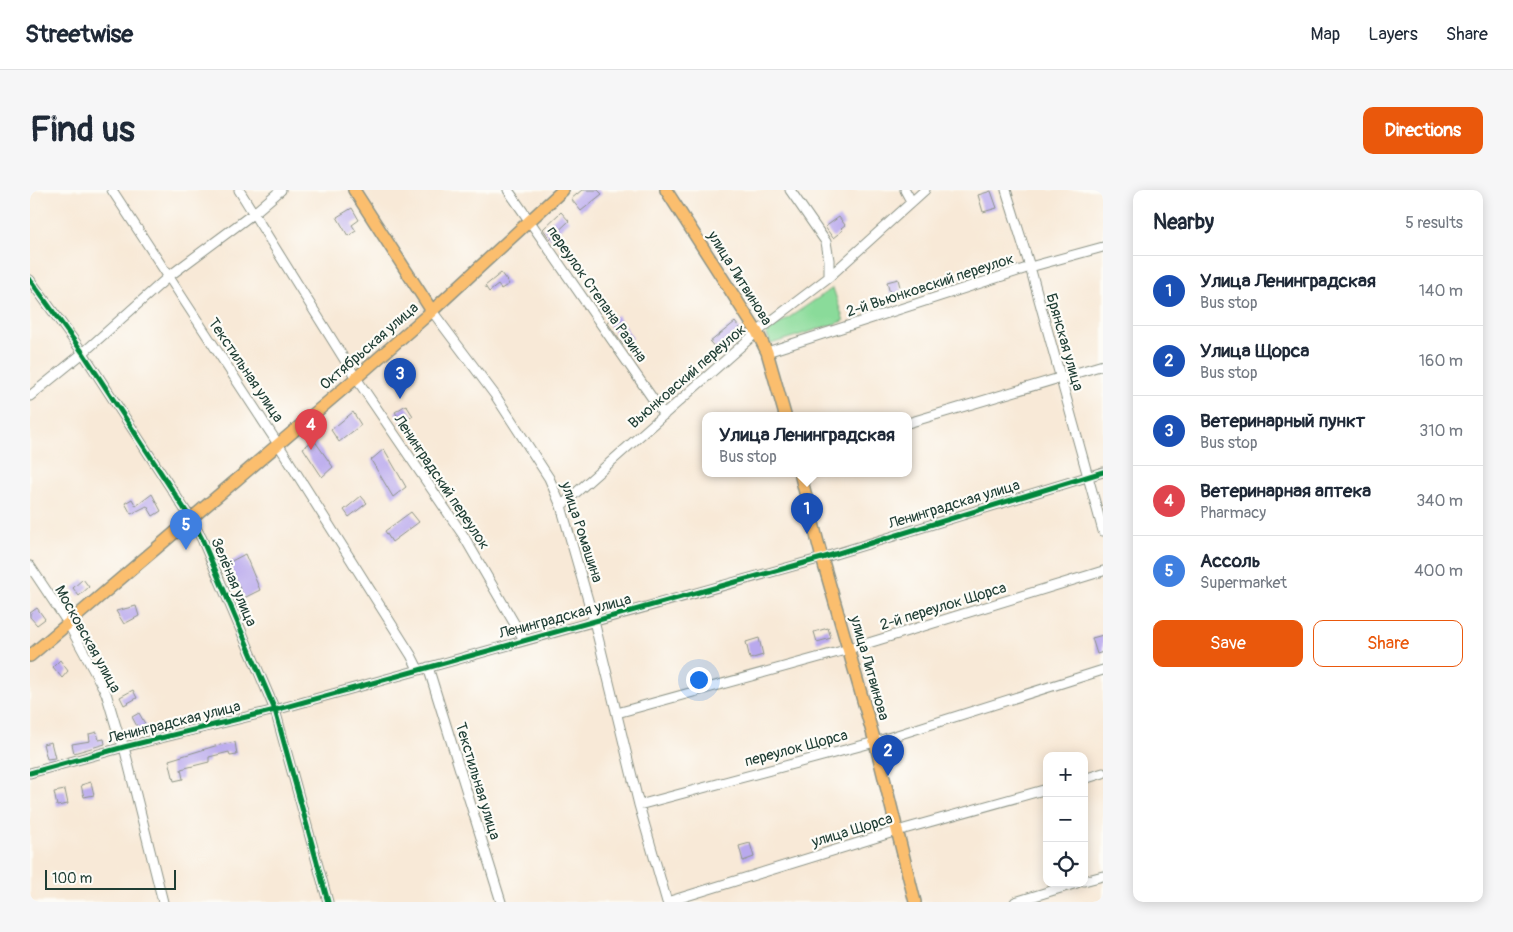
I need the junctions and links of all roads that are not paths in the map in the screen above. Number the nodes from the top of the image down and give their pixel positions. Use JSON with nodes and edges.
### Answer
{"nodes":[{"id":1,"x":112,"y":190,"type":"edge"},
{"id":2,"x":240,"y":190,"type":"edge"},
{"id":3,"x":281,"y":190,"type":"edge"},
{"id":4,"x":354,"y":190,"type":"edge"},
{"id":5,"x":508,"y":190,"type":"edge"},
{"id":6,"x":563,"y":190,"type":"edge"},
{"id":7,"x":666,"y":190,"type":"edge"},
{"id":8,"x":790,"y":190,"type":"edge"},
{"id":9,"x":905,"y":190,"type":"edge"},
{"id":10,"x":925,"y":190,"type":"edge"},
{"id":11,"x":1006,"y":190,"type":"edge"},
{"id":12,"x":912,"y":201,"type":"junction"},
{"id":13,"x":254,"y":213,"type":"junction"},
{"id":14,"x":529,"y":220,"type":"junction"},
{"id":15,"x":1103,"y":247,"type":"edge"},
{"id":16,"x":1030,"y":267,"type":"junction"},
{"id":17,"x":168,"y":277,"type":"junction"},
{"id":18,"x":829,"y":277,"type":"junction"},
{"id":19,"x":30,"y":280,"type":"edge"},
{"id":20,"x":432,"y":311,"type":"junction"},
{"id":21,"x":757,"y":332,"type":"junction"},
{"id":22,"x":767,"y":352,"type":"junction"},
{"id":23,"x":83,"y":353,"type":"junction"},
{"id":24,"x":1103,"y":365,"type":"edge"},
{"id":25,"x":1061,"y":377,"type":"junction"},
{"id":26,"x":356,"y":378,"type":"junction"},
{"id":27,"x":30,"y":396,"type":"edge"},
{"id":28,"x":784,"y":412,"type":"edge"},
{"id":29,"x":664,"y":415,"type":"junction"},
{"id":30,"x":912,"y":422,"type":"edge"},
{"id":31,"x":278,"y":444,"type":"junction"},
{"id":32,"x":1103,"y":472,"type":"edge"},
{"id":33,"x":1088,"y":476,"type":"junction"},
{"id":34,"x":801,"y":477,"type":"edge"},
{"id":35,"x":561,"y":506,"type":"junction"},
{"id":36,"x":191,"y":519,"type":"junction"},
{"id":37,"x":1103,"y":531,"type":"edge"},
{"id":38,"x":822,"y":558,"type":"junction"},
{"id":39,"x":30,"y":566,"type":"edge"},
{"id":40,"x":1103,"y":571,"type":"edge"},
{"id":41,"x":594,"y":621,"type":"junction"},
{"id":42,"x":68,"y":623,"type":"junction"},
{"id":43,"x":524,"y":640,"type":"junction"},
{"id":44,"x":849,"y":649,"type":"junction"},
{"id":45,"x":30,"y":656,"type":"edge"},
{"id":46,"x":428,"y":667,"type":"junction"},
{"id":47,"x":418,"y":669,"type":"junction"},
{"id":48,"x":1103,"y":670,"type":"edge"},
{"id":49,"x":275,"y":710,"type":"junction"},
{"id":50,"x":617,"y":713,"type":"junction"},
{"id":51,"x":875,"y":742,"type":"junction"},
{"id":52,"x":124,"y":747,"type":"junction"},
{"id":53,"x":30,"y":773,"type":"edge"},
{"id":54,"x":1103,"y":773,"type":"edge"},
{"id":55,"x":1088,"y":778,"type":"edge"},
{"id":56,"x":1043,"y":790,"type":"edge"},
{"id":57,"x":639,"y":805,"type":"junction"},
{"id":58,"x":897,"y":831,"type":"junction"},
{"id":59,"x":1103,"y":876,"type":"edge"},
{"id":60,"x":1088,"y":880,"type":"edge"},
{"id":61,"x":1064,"y":887,"type":"edge"},
{"id":62,"x":163,"y":902,"type":"edge"},
{"id":63,"x":328,"y":902,"type":"edge"},
{"id":64,"x":501,"y":902,"type":"edge"},
{"id":65,"x":667,"y":902,"type":"edge"},
{"id":66,"x":915,"y":902,"type":"edge"},
{"id":67,"x":1015,"y":902,"type":"edge"}],
"edges":[{"from":1,"to":17,"type":"street","name":"Текстильная улица"},
{"from":2,"to":13,"type":"street","name":"Ленинградский переулок"},
{"from":3,"to":13,"type":"street"},
{"from":4,"to":20,"type":"main road","name":"улица Ромашина"},
{"from":5,"to":14,"type":"street","name":"переулок Степана Разина"},
{"from":6,"to":14,"type":"main road","name":"Октябрьская улица"},
{"from":7,"to":21,"type":"main road","name":"улица Литвинова"},
{"from":8,"to":18,"type":"street"},
{"from":9,"to":12,"type":"street"},
{"from":10,"to":12,"type":"street","name":"Вьюнковский переулок"},
{"from":11,"to":16,"type":"street","name":"Брянская улица"},
{"from":12,"to":18,"type":"street","name":"Вьюнковский переулок"},
{"from":13,"to":17,"type":"street"},
{"from":13,"to":26,"type":"street","name":"Ленинградский переулок"},
{"from":14,"to":20,"type":"main road","name":"Октябрьская улица"},
{"from":14,"to":29,"type":"street","name":"переулок Степана Разина"},
{"from":15,"to":16,"type":"street","name":"2-й Вьюнковский переулок"},
{"from":16,"to":22,"type":"street","name":"2-й Вьюнковский переулок"},
{"from":16,"to":25,"type":"street","name":"Брянская улица"},
{"from":17,"to":23,"type":"street"},
{"from":17,"to":31,"type":"street","name":"Текстильная улица"},
{"from":18,"to":21,"type":"street","name":"Вьюнковский переулок"},
{"from":19,"to":23,"type":"street","name":"Зелёная улица"},
{"from":20,"to":26,"type":"main road","name":"Октябрьская улица"},
{"from":20,"to":35,"type":"street","name":"улица Ромашина"},
{"from":21,"to":22,"type":"main road","name":"улица Литвинова"},
{"from":21,"to":29,"type":"street","name":"Вьюнковский переулок"},
{"from":22,"to":28,"type":"main road","name":"улица Литвинова"},
{"from":23,"to":27,"type":"street"},
{"from":23,"to":36,"type":"street","name":"Зелёная улица"},
{"from":24,"to":25,"type":"street"},
{"from":25,"to":30,"type":"street"},
{"from":25,"to":33,"type":"street","name":"Брянская улица"},
{"from":26,"to":31,"type":"main road","name":"Октябрьская улица"},
{"from":26,"to":43,"type":"street","name":"Ленинградский переулок"},
{"from":29,"to":35,"type":"street","name":"Вьюнковский переулок"},
{"from":31,"to":36,"type":"main road","name":"Октябрьская улица"},
{"from":31,"to":47,"type":"street","name":"Текстильная улица"},
{"from":32,"to":33,"type":"street","name":"Ленинградская улица"},
{"from":33,"to":37,"type":"street","name":"Брянская улица"},
{"from":33,"to":38,"type":"street","name":"Ленинградская улица"},
{"from":34,"to":38,"type":"main road","name":"улица Литвинова"},
{"from":35,"to":41,"type":"street","name":"улица Ромашина"},
{"from":36,"to":42,"type":"main road","name":"Октябрьская улица"},
{"from":36,"to":49,"type":"street","name":"Зелёная улица"},
{"from":38,"to":41,"type":"street","name":"Ленинградская улица"},
{"from":38,"to":44,"type":"main road","name":"улица Литвинова"},
{"from":39,"to":42,"type":"street","name":"Московская улица"},
{"from":40,"to":44,"type":"street","name":"2-й переулок Щорса"},
{"from":41,"to":43,"type":"street","name":"Ленинградская улица"},
{"from":41,"to":50,"type":"street","name":"улица Ромашина"},
{"from":42,"to":45,"type":"main road","name":"Октябрьская улица"},
{"from":42,"to":52,"type":"street","name":"Московская улица"},
{"from":43,"to":46,"type":"street","name":"Ленинградская улица"},
{"from":44,"to":50,"type":"street","name":"2-й переулок Щорса"},
{"from":44,"to":51,"type":"main road","name":"улица Литвинова"},
{"from":46,"to":47,"type":"street","name":"Ленинградская улица"},
{"from":46,"to":64,"type":"street","name":"Текстильная улица"},
{"from":47,"to":49,"type":"street","name":"Ленинградская улица"},
{"from":48,"to":51,"type":"street","name":"переулок Щорса"},
{"from":49,"to":52,"type":"street","name":"Ленинградская улица"},
{"from":49,"to":63,"type":"street","name":"Зелёная улица"},
{"from":50,"to":57,"type":"street","name":"улица Ромашина"},
{"from":51,"to":57,"type":"street","name":"переулок Щорса"},
{"from":51,"to":58,"type":"main road","name":"улица Литвинова"},
{"from":52,"to":53,"type":"street","name":"Ленинградская улица"},
{"from":52,"to":62,"type":"street","name":"Московская улица"},
{"from":54,"to":55,"type":"street"},
{"from":56,"to":58,"type":"street","name":"улица Щорса"},
{"from":57,"to":65,"type":"street","name":"улица Ромашина"},
{"from":58,"to":65,"type":"street","name":"улица Щорса"},
{"from":58,"to":66,"type":"main road","name":"улица Литвинова"},
{"from":59,"to":60,"type":"street"},
{"from":61,"to":67,"type":"street"}]}
